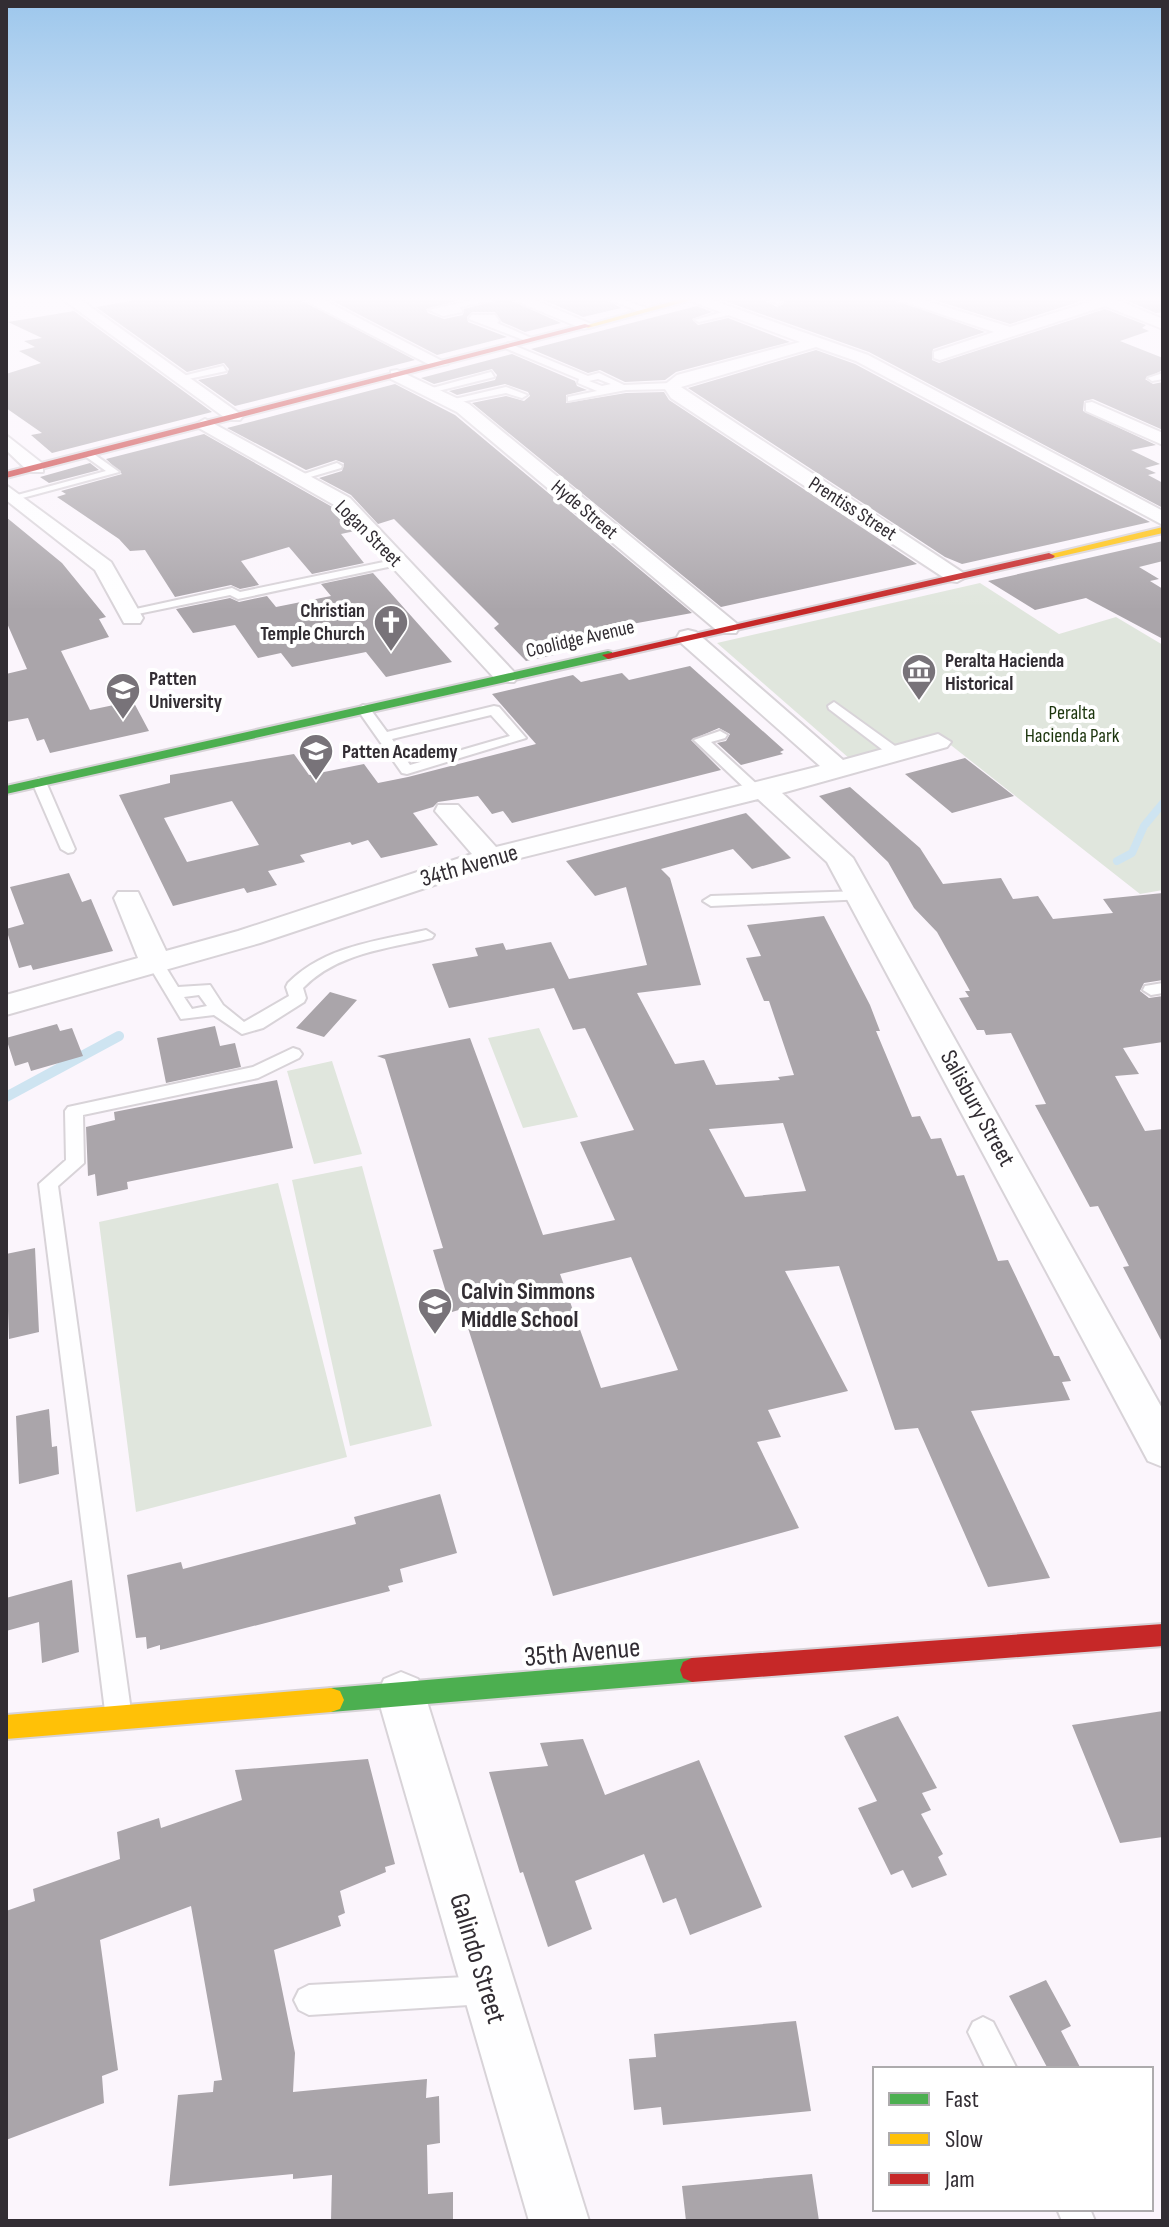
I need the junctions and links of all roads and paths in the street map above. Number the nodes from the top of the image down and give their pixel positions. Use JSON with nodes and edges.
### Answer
{"nodes":[{"id":1,"x":214,"y":402,"type":"edge"},
{"id":2,"x":290,"y":402,"type":"edge"},
{"id":3,"x":452,"y":402,"type":"edge"},
{"id":4,"x":689,"y":402,"type":"edge"},
{"id":5,"x":944,"y":402,"type":"edge"},
{"id":6,"x":1092,"y":407,"type":"dead end"},
{"id":7,"x":234,"y":416,"type":"junction"},
{"id":8,"x":205,"y":424,"type":"junction"},
{"id":9,"x":6,"y":440,"type":"edge"},
{"id":10,"x":1163,"y":440,"type":"edge"},
{"id":11,"x":88,"y":454,"type":"junction"},
{"id":12,"x":337,"y":466,"type":"dead end"},
{"id":13,"x":36,"y":468,"type":"junction"},
{"id":14,"x":6,"y":475,"type":"edge"},
{"id":15,"x":300,"y":477,"type":"junction"},
{"id":16,"x":10,"y":494,"type":"edge"},
{"id":17,"x":1163,"y":519,"type":"edge"},
{"id":18,"x":1163,"y":530,"type":"edge"},
{"id":19,"x":398,"y":562,"type":"junction"},
{"id":20,"x":957,"y":576,"type":"junction"},
{"id":21,"x":130,"y":615,"type":"joint"},
{"id":22,"x":728,"y":628,"type":"junction"},
{"id":23,"x":688,"y":637,"type":"junction"},
{"id":24,"x":506,"y":677,"type":"junction"},
{"id":25,"x":834,"y":706,"type":"dead end"},
{"id":26,"x":363,"y":709,"type":"junction"},
{"id":27,"x":720,"y":735,"type":"dead end"},
{"id":28,"x":384,"y":737,"type":"junction"},
{"id":29,"x":938,"y":742,"type":"dead end"},
{"id":30,"x":897,"y":754,"type":"junction"},
{"id":31,"x":839,"y":770,"type":"junction"},
{"id":32,"x":39,"y":782,"type":"junction"},
{"id":33,"x":6,"y":790,"type":"edge"},
{"id":34,"x":759,"y":790,"type":"junction"},
{"id":35,"x":448,"y":811,"type":"dead end"},
{"id":36,"x":68,"y":849,"type":"dead end"},
{"id":37,"x":490,"y":857,"type":"junction"},
{"id":38,"x":861,"y":896,"type":"junction"},
{"id":39,"x":128,"y":898,"type":"dead end"},
{"id":40,"x":711,"y":901,"type":"dead end"},
{"id":41,"x":426,"y":935,"type":"dead end"},
{"id":42,"x":156,"y":964,"type":"junction"},
{"id":43,"x":176,"y":993,"type":"junction"},
{"id":44,"x":6,"y":1005,"type":"edge"},
{"id":45,"x":217,"y":1009,"type":"junction"},
{"id":46,"x":293,"y":1054,"type":"dead end"},
{"id":47,"x":1163,"y":1449,"type":"edge"},
{"id":48,"x":1163,"y":1635,"type":"edge"},
{"id":49,"x":401,"y":1695,"type":"junction"},
{"id":50,"x":119,"y":1717,"type":"junction"},
{"id":51,"x":6,"y":1727,"type":"edge"},
{"id":52,"x":488,"y":1990,"type":"junction"},
{"id":53,"x":309,"y":2000,"type":"dead end"},
{"id":54,"x":983,"y":2032,"type":"dead end"},
{"id":55,"x":1001,"y":2067,"type":"edge"},
{"id":56,"x":559,"y":2221,"type":"edge"}],
"edges":[{"from":1,"to":7,"type":"street"},
{"from":2,"to":7,"type":"main road"},
{"from":3,"to":22,"type":"street","name":"Hyde Street"},
{"from":4,"to":20,"type":"street","name":"Prentiss Street"},
{"from":5,"to":17,"type":"street"},
{"from":6,"to":10,"type":"street"},
{"from":7,"to":8,"type":"main road"},
{"from":8,"to":11,"type":"main road"},
{"from":8,"to":15,"type":"street","name":"Logan Street"},
{"from":9,"to":13,"type":"street"},
{"from":11,"to":13,"type":"main road"},
{"from":11,"to":16,"type":"lane"},
{"from":12,"to":15,"type":"lane"},
{"from":13,"to":14,"type":"main road"},
{"from":15,"to":19,"type":"street","name":"Logan Street"},
{"from":16,"to":21,"type":"street"},
{"from":18,"to":20,"type":"main road","name":"Coolidge Avenue"},
{"from":19,"to":21,"type":"lane"},
{"from":19,"to":24,"type":"street","name":"Logan Street"},
{"from":20,"to":22,"type":"main road","name":"Coolidge Avenue"},
{"from":22,"to":23,"type":"main road","name":"Coolidge Avenue"},
{"from":23,"to":24,"type":"main road","name":"Coolidge Avenue"},
{"from":23,"to":31,"type":"street"},
{"from":24,"to":26,"type":"main road","name":"Coolidge Avenue"},
{"from":25,"to":30,"type":"lane"},
{"from":26,"to":28,"type":"lane"},
{"from":26,"to":32,"type":"main road","name":"Coolidge Avenue"},
{"from":27,"to":34,"type":"lane"},
{"from":28,"to":28,"type":"lane"},
{"from":29,"to":30,"type":"street","name":"34th Avenue"},
{"from":30,"to":31,"type":"street","name":"34th Avenue"},
{"from":31,"to":34,"type":"street","name":"34th Avenue"},
{"from":32,"to":33,"type":"main road","name":"Coolidge Avenue"},
{"from":32,"to":36,"type":"lane"},
{"from":34,"to":37,"type":"street","name":"34th Avenue"},
{"from":34,"to":38,"type":"street","name":"Salisbury Street"},
{"from":35,"to":37,"type":"street"},
{"from":37,"to":42,"type":"street","name":"34th Avenue"},
{"from":38,"to":40,"type":"lane"},
{"from":38,"to":47,"type":"street","name":"Salisbury Street"},
{"from":39,"to":42,"type":"street"},
{"from":41,"to":45,"type":"lane"},
{"from":42,"to":43,"type":"lane"},
{"from":42,"to":44,"type":"street","name":"34th Avenue"},
{"from":43,"to":45,"type":"lane"},
{"from":43,"to":45,"type":"lane"},
{"from":46,"to":50,"type":"lane"},
{"from":48,"to":49,"type":"main road","name":"35th Avenue"},
{"from":49,"to":50,"type":"main road","name":"35th Avenue"},
{"from":49,"to":52,"type":"street","name":"Galindo Street"},
{"from":50,"to":51,"type":"main road","name":"35th Avenue"},
{"from":52,"to":53,"type":"lane"},
{"from":52,"to":56,"type":"street","name":"Galindo Street"},
{"from":54,"to":55,"type":"lane"}]}
